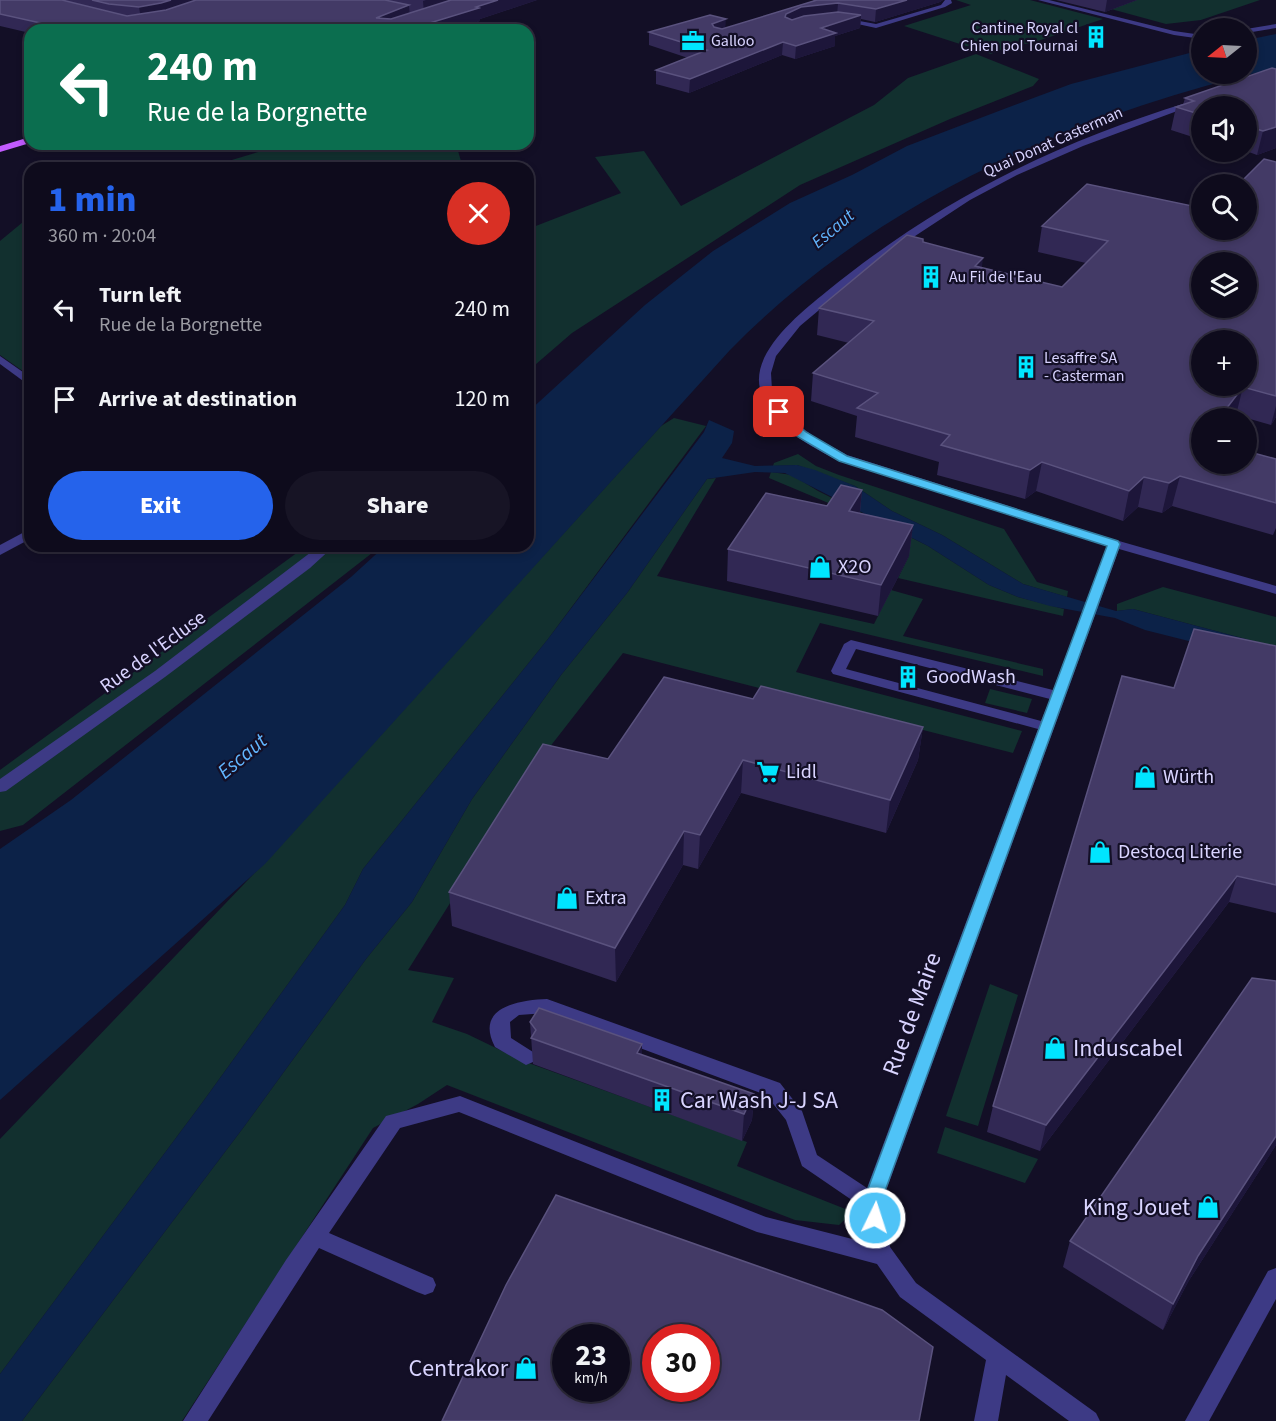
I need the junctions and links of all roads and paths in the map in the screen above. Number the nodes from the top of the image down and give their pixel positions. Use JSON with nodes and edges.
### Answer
{"nodes":[{"id":1,"x":948,"y":0,"type":"edge"},
{"id":2,"x":1041,"y":0,"type":"edge"},
{"id":3,"x":837,"y":20,"type":"edge"},
{"id":4,"x":1276,"y":26,"type":"edge"},
{"id":5,"x":1257,"y":29,"type":"edge"},
{"id":6,"x":1191,"y":35,"type":"edge"},
{"id":7,"x":1191,"y":104,"type":"edge"},
{"id":8,"x":24,"y":142,"type":"edge"},
{"id":9,"x":0,"y":149,"type":"edge"},
{"id":10,"x":0,"y":359,"type":"edge"},
{"id":11,"x":24,"y":378,"type":"edge"},
{"id":12,"x":24,"y":537,"type":"edge"},
{"id":13,"x":1114,"y":544,"type":"junction"},
{"id":14,"x":0,"y":551,"type":"edge"},
{"id":15,"x":320,"y":552,"type":"edge"},
{"id":16,"x":1276,"y":590,"type":"edge"},
{"id":17,"x":1058,"y":696,"type":"junction"},
{"id":18,"x":1047,"y":727,"type":"junction"},
{"id":19,"x":0,"y":787,"type":"edge"},
{"id":20,"x":526,"y":1057,"type":"dead end"},
{"id":21,"x":872,"y":1202,"type":"junction"},
{"id":22,"x":315,"y":1237,"type":"junction"},
{"id":23,"x":884,"y":1256,"type":"junction"},
{"id":24,"x":1276,"y":1278,"type":"edge"},
{"id":25,"x":425,"y":1285,"type":"dead end"},
{"id":26,"x":998,"y":1357,"type":"junction"},
{"id":27,"x":195,"y":1421,"type":"edge"},
{"id":28,"x":986,"y":1421,"type":"edge"},
{"id":29,"x":1088,"y":1421,"type":"edge"},
{"id":30,"x":1197,"y":1421,"type":"edge"}],
"edges":[{"from":1,"to":3,"type":"street"},
{"from":2,"to":6,"type":"street"},
{"from":4,"to":5,"type":"street"},
{"from":7,"to":13,"type":"street","name":"Quai Donat Casterman"},
{"from":8,"to":9,"type":"main road"},
{"from":10,"to":11,"type":"street"},
{"from":12,"to":14,"type":"street"},
{"from":13,"to":16,"type":"street","name":"Quai Donat Casterman"},
{"from":13,"to":17,"type":"street","name":"Rue de Maire"},
{"from":15,"to":19,"type":"street","name":"Rue de l'Ecluse"},
{"from":17,"to":18,"type":"street","name":"Rue de Maire"},
{"from":17,"to":18,"type":"street"},
{"from":18,"to":21,"type":"street","name":"Rue de Maire"},
{"from":20,"to":21,"type":"street"},
{"from":21,"to":23,"type":"street","name":"Rue de Maire"},
{"from":22,"to":23,"type":"street"},
{"from":22,"to":25,"type":"street"},
{"from":22,"to":27,"type":"street"},
{"from":23,"to":26,"type":"street","name":"Rue de Maire"},
{"from":24,"to":30,"type":"street"},
{"from":26,"to":28,"type":"street"},
{"from":26,"to":29,"type":"street","name":"Rue de Maire"}]}
